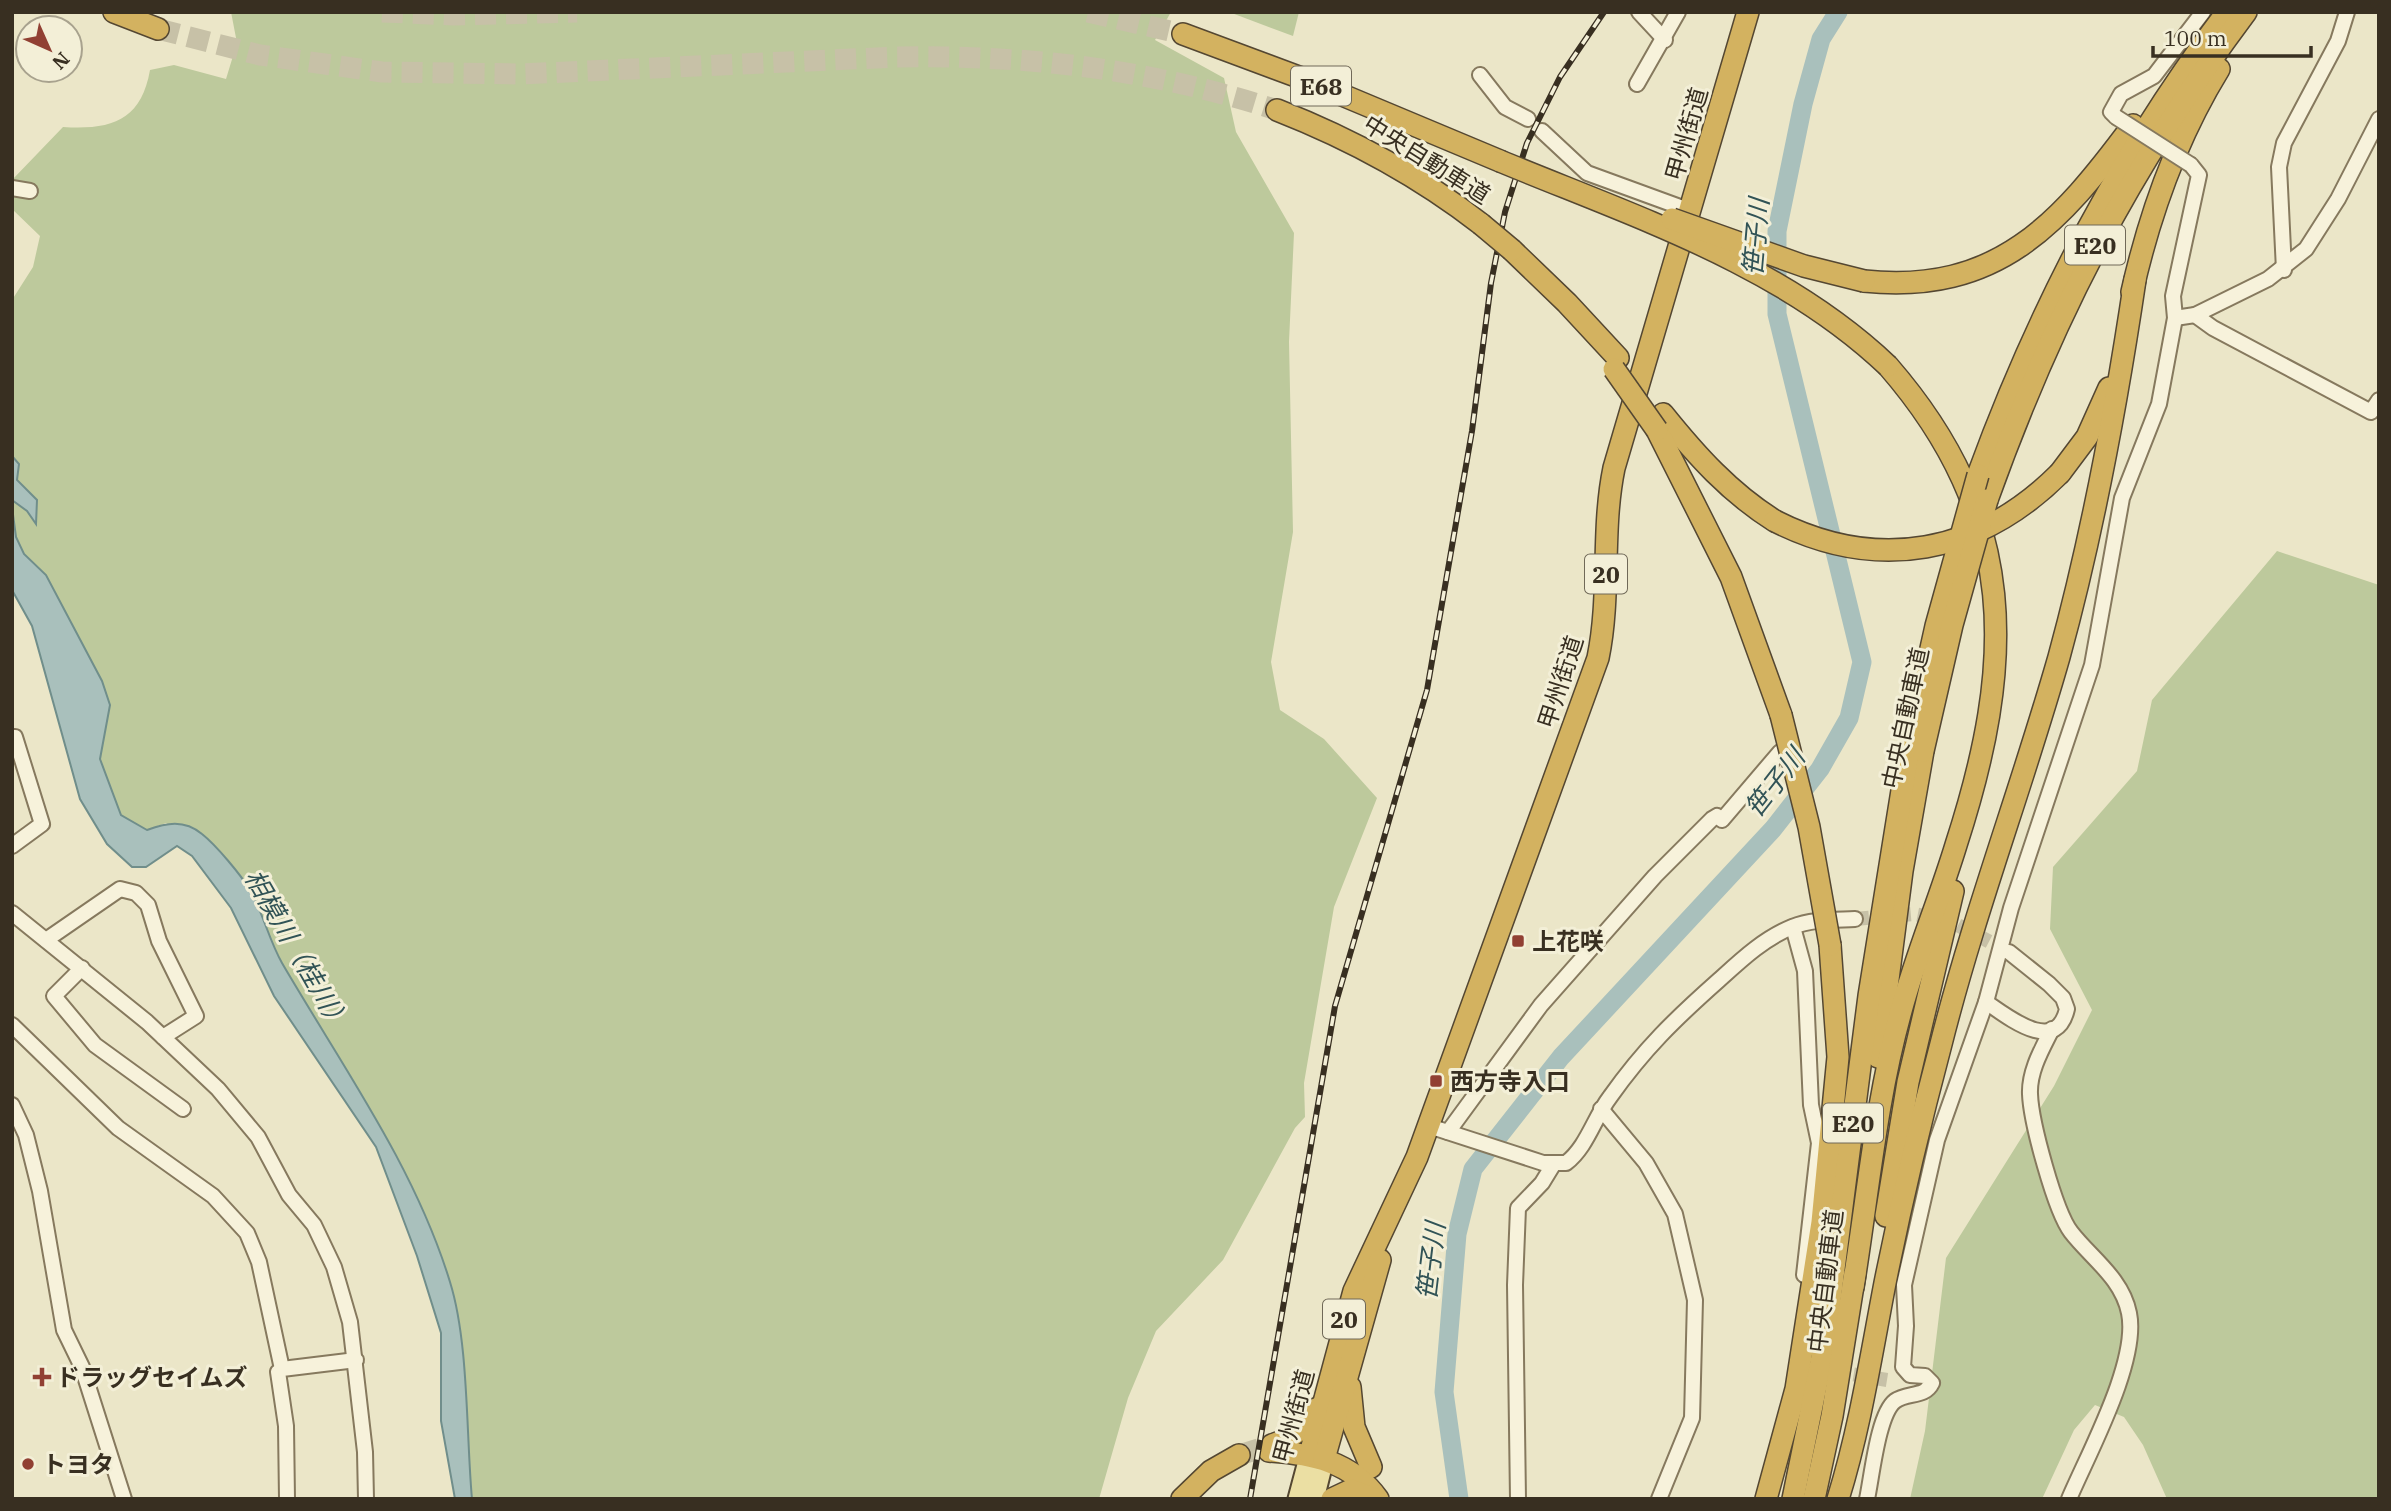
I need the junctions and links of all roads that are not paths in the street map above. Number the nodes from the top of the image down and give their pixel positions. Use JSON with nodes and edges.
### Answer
{"nodes":[{"id":1,"x":114,"y":12,"type":"edge"},
{"id":2,"x":1639,"y":12,"type":"edge"},
{"id":3,"x":1678,"y":12,"type":"edge"},
{"id":4,"x":2203,"y":12,"type":"edge"},
{"id":5,"x":2217,"y":12,"type":"edge"},
{"id":6,"x":2227,"y":12,"type":"edge"},
{"id":7,"x":2246,"y":12,"type":"edge"},
{"id":8,"x":2258,"y":12,"type":"edge"},
{"id":9,"x":2347,"y":12,"type":"edge"},
{"id":10,"x":1742,"y":14,"type":"edge"},
{"id":11,"x":158,"y":29,"type":"tunnel mouth"},
{"id":12,"x":1183,"y":34,"type":"tunnel mouth"},
{"id":13,"x":1665,"y":40,"type":"junction"},
{"id":14,"x":1480,"y":75,"type":"dead end"},
{"id":15,"x":1637,"y":84,"type":"dead end"},
{"id":16,"x":1277,"y":110,"type":"tunnel mouth"},
{"id":17,"x":1528,"y":119,"type":"dead end"},
{"id":18,"x":2379,"y":119,"type":"edge"},
{"id":19,"x":1542,"y":131,"type":"dead end"},
{"id":20,"x":1501,"y":160,"type":"junction"},
{"id":21,"x":12,"y":188,"type":"edge"},
{"id":22,"x":30,"y":191,"type":"dead end"},
{"id":23,"x":1691,"y":211,"type":"junction"},
{"id":24,"x":2284,"y":270,"type":"junction"},
{"id":25,"x":2135,"y":280,"type":"junction"},
{"id":26,"x":2195,"y":315,"type":"junction"},
{"id":27,"x":2175,"y":318,"type":"junction"},
{"id":28,"x":2379,"y":400,"type":"edge"},
{"id":29,"x":1660,"y":422,"type":"junction"},
{"id":30,"x":1994,"y":694,"type":"junction"},
{"id":31,"x":12,"y":737,"type":"edge"},
{"id":32,"x":1916,"y":749,"type":"junction"},
{"id":33,"x":1780,"y":752,"type":"dead end"},
{"id":34,"x":12,"y":846,"type":"edge"},
{"id":35,"x":12,"y":914,"type":"edge"},
{"id":36,"x":1855,"y":919,"type":"tunnel mouth"},
{"id":37,"x":1793,"y":927,"type":"junction"},
{"id":38,"x":46,"y":940,"type":"junction"},
{"id":39,"x":2009,"y":952,"type":"tunnel mouth"},
{"id":40,"x":82,"y":968,"type":"junction"},
{"id":41,"x":1986,"y":1002,"type":"junction"},
{"id":42,"x":12,"y":1025,"type":"edge"},
{"id":43,"x":2052,"y":1030,"type":"junction"},
{"id":44,"x":163,"y":1037,"type":"junction"},
{"id":45,"x":12,"y":1105,"type":"edge"},
{"id":46,"x":183,"y":1109,"type":"dead end"},
{"id":47,"x":1601,"y":1109,"type":"junction"},
{"id":48,"x":1438,"y":1129,"type":"junction"},
{"id":49,"x":1548,"y":1164,"type":"junction"},
{"id":50,"x":1402,"y":1192,"type":"junction"},
{"id":51,"x":1853,"y":1287,"type":"junction"},
{"id":52,"x":1801,"y":1297,"type":"dead end"},
{"id":53,"x":1363,"y":1316,"type":"junction"},
{"id":54,"x":356,"y":1360,"type":"junction"},
{"id":55,"x":282,"y":1368,"type":"junction"},
{"id":56,"x":1326,"y":1392,"type":"junction"},
{"id":57,"x":1786,"y":1432,"type":"junction"},
{"id":58,"x":1320,"y":1454,"type":"junction"},
{"id":59,"x":1239,"y":1455,"type":"tunnel mouth"},
{"id":60,"x":1371,"y":1467,"type":"junction"},
{"id":61,"x":124,"y":1499,"type":"edge"},
{"id":62,"x":286,"y":1499,"type":"edge"},
{"id":63,"x":366,"y":1499,"type":"edge"},
{"id":64,"x":1182,"y":1499,"type":"edge"},
{"id":65,"x":1298,"y":1499,"type":"edge"},
{"id":66,"x":1314,"y":1499,"type":"edge"},
{"id":67,"x":1332,"y":1499,"type":"edge"},
{"id":68,"x":1376,"y":1499,"type":"edge"},
{"id":69,"x":1393,"y":1499,"type":"edge"},
{"id":70,"x":1518,"y":1499,"type":"edge"},
{"id":71,"x":1659,"y":1499,"type":"edge"},
{"id":72,"x":1760,"y":1499,"type":"edge"},
{"id":73,"x":1766,"y":1499,"type":"edge"},
{"id":74,"x":1791,"y":1499,"type":"edge"},
{"id":75,"x":1814,"y":1499,"type":"edge"},
{"id":76,"x":1837,"y":1499,"type":"edge"},
{"id":77,"x":1867,"y":1499,"type":"edge"},
{"id":78,"x":2069,"y":1499,"type":"edge"}],
"edges":[{"from":1,"to":11,"type":"highway"},
{"from":2,"to":13,"type":"street"},
{"from":3,"to":13,"type":"street"},
{"from":4,"to":27,"type":"street","bridge":true},
{"from":5,"to":20,"type":"highway","bridge":true},
{"from":6,"to":32,"type":"highway","name":"中央自動車道","number":"E20","bridge":true},
{"from":7,"to":32,"type":"highway","name":"中央自動車道","number":"E20","bridge":true},
{"from":8,"to":25,"type":"highway"},
{"from":9,"to":24,"type":"street"},
{"from":10,"to":23,"type":"highway","name":"甲州街道","number":"20"},
{"from":12,"to":20,"type":"highway","name":"中央自動車道","number":"E68"},
{"from":13,"to":15,"type":"street"},
{"from":14,"to":17,"type":"street"},
{"from":16,"to":29,"type":"highway","name":"中央自動車道","number":"E68","bridge":true},
{"from":18,"to":24,"type":"street"},
{"from":19,"to":23,"type":"street"},
{"from":20,"to":30,"type":"highway","bridge":true},
{"from":21,"to":22,"type":"street"},
{"from":23,"to":48,"type":"highway","name":"甲州街道","number":"20"},
{"from":24,"to":26,"type":"street"},
{"from":25,"to":29,"type":"highway","bridge":true},
{"from":25,"to":76,"type":"highway"},
{"from":26,"to":27,"type":"street"},
{"from":26,"to":28,"type":"street"},
{"from":27,"to":41,"type":"street"},
{"from":29,"to":57,"type":"highway","bridge":true},
{"from":30,"to":51,"type":"highway"},
{"from":30,"to":76,"type":"highway"},
{"from":31,"to":34,"type":"street"},
{"from":32,"to":51,"type":"highway","name":"中央自動車道","number":"E20"},
{"from":32,"to":74,"type":"highway","name":"中央自動車道","number":"E20"},
{"from":33,"to":48,"type":"street"},
{"from":35,"to":38,"type":"street"},
{"from":36,"to":37,"type":"street"},
{"from":37,"to":47,"type":"street"},
{"from":37,"to":52,"type":"street"},
{"from":38,"to":40,"type":"street"},
{"from":38,"to":44,"type":"street"},
{"from":39,"to":43,"type":"street"},
{"from":40,"to":44,"type":"street"},
{"from":40,"to":46,"type":"street"},
{"from":41,"to":43,"type":"street"},
{"from":41,"to":77,"type":"street"},
{"from":42,"to":55,"type":"street"},
{"from":43,"to":78,"type":"street"},
{"from":44,"to":54,"type":"street"},
{"from":45,"to":61,"type":"street"},
{"from":47,"to":49,"type":"street"},
{"from":47,"to":71,"type":"street"},
{"from":48,"to":49,"type":"street"},
{"from":48,"to":50,"type":"highway","name":"甲州街道","number":"20"},
{"from":49,"to":70,"type":"street"},
{"from":50,"to":53,"type":"highway","name":"甲州街道","number":"20"},
{"from":50,"to":56,"type":"highway","name":"甲州街道","number":"20"},
{"from":51,"to":75,"type":"highway","name":"中央自動車道","number":"E20"},
{"from":53,"to":58,"type":"highway","name":"甲州街道","number":"20"},
{"from":53,"to":60,"type":"highway"},
{"from":54,"to":55,"type":"street"},
{"from":54,"to":63,"type":"street"},
{"from":55,"to":62,"type":"street"},
{"from":56,"to":58,"type":"highway","name":"甲州街道","number":"20"},
{"from":56,"to":58,"type":"highway"},
{"from":57,"to":72,"type":"highway"},
{"from":57,"to":73,"type":"highway"},
{"from":58,"to":60,"type":"highway"},
{"from":58,"to":65,"type":"main road","name":"甲州街道"},
{"from":58,"to":66,"type":"main road","name":"甲州街道"},
{"from":58,"to":68,"type":"highway"},
{"from":59,"to":64,"type":"highway"},
{"from":60,"to":69,"type":"highway"},
{"from":67,"to":68,"type":"highway"}]}
